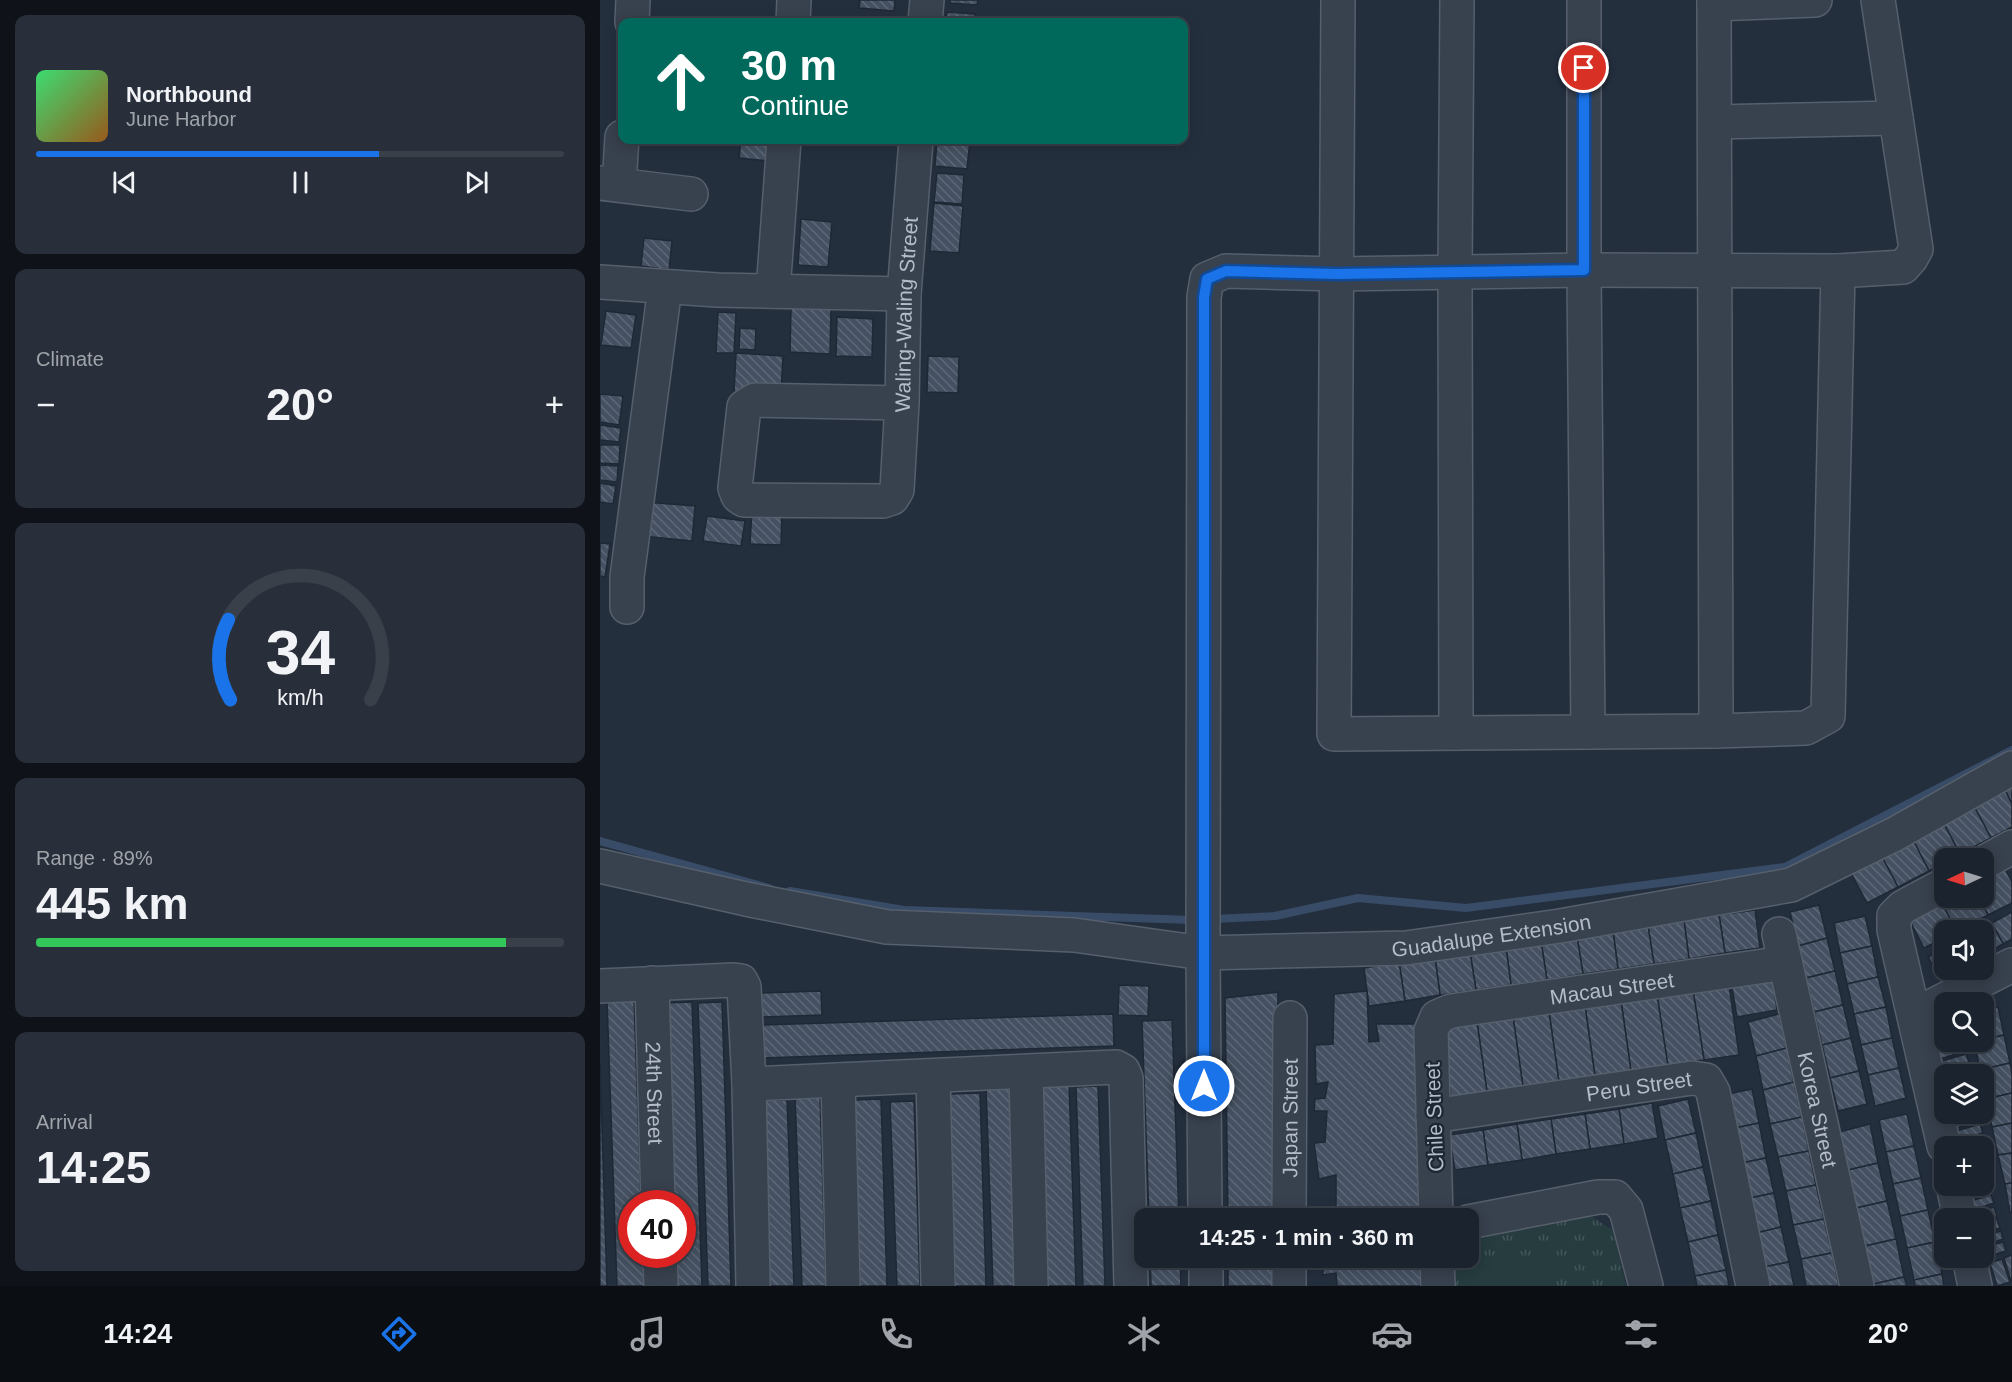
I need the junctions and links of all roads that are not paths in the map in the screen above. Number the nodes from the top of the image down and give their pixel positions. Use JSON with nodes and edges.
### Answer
{"nodes":[{"id":1,"x":633,"y":0,"type":"edge"},
{"id":2,"x":794,"y":0,"type":"edge"},
{"id":3,"x":927,"y":0,"type":"edge"},
{"id":4,"x":1338,"y":0,"type":"edge"},
{"id":5,"x":1457,"y":0,"type":"edge"},
{"id":6,"x":1584,"y":0,"type":"edge"},
{"id":7,"x":1815,"y":0,"type":"edge"},
{"id":8,"x":1878,"y":0,"type":"edge"},
{"id":9,"x":1714,"y":2,"type":"edge"},
{"id":10,"x":632,"y":18,"type":"edge"},
{"id":11,"x":793,"y":18,"type":"edge"},
{"id":12,"x":925,"y":18,"type":"edge"},
{"id":13,"x":1896,"y":118,"type":"junction"},
{"id":14,"x":1715,"y":122,"type":"junction"},
{"id":15,"x":620,"y":144,"type":"edge"},
{"id":16,"x":784,"y":144,"type":"edge"},
{"id":17,"x":916,"y":144,"type":"edge"},
{"id":18,"x":609,"y":184,"type":"edge"},
{"id":19,"x":691,"y":194,"type":"dead end"},
{"id":20,"x":1584,"y":270,"type":"junction"},
{"id":21,"x":1716,"y":270,"type":"junction"},
{"id":22,"x":1838,"y":271,"type":"junction"},
{"id":23,"x":1455,"y":273,"type":"junction"},
{"id":24,"x":1337,"y":274,"type":"junction"},
{"id":25,"x":600,"y":282,"type":"edge"},
{"id":26,"x":665,"y":287,"type":"junction"},
{"id":27,"x":773,"y":291,"type":"junction"},
{"id":28,"x":904,"y":294,"type":"junction"},
{"id":29,"x":902,"y":403,"type":"junction"},
{"id":30,"x":627,"y":607,"type":"dead end"},
{"id":31,"x":1716,"y":731,"type":"junction"},
{"id":32,"x":1588,"y":732,"type":"junction"},
{"id":33,"x":1456,"y":733,"type":"junction"},
{"id":34,"x":2012,"y":768,"type":"edge"},
{"id":35,"x":2012,"y":848,"type":"edge"},
{"id":36,"x":1994,"y":857,"type":"edge"},
{"id":37,"x":600,"y":866,"type":"edge"},
{"id":38,"x":1934,"y":890,"type":"edge"},
{"id":39,"x":1782,"y":948,"type":"joint"},
{"id":40,"x":1203,"y":953,"type":"junction"},
{"id":41,"x":2010,"y":974,"type":"edge"},
{"id":42,"x":652,"y":983,"type":"junction"},
{"id":43,"x":600,"y":986,"type":"edge"},
{"id":44,"x":1915,"y":1015,"type":"junction"},
{"id":45,"x":1437,"y":1017,"type":"joint"},
{"id":46,"x":1290,"y":1018,"type":"dead end"},
{"id":47,"x":1026,"y":1072,"type":"junction"},
{"id":48,"x":933,"y":1076,"type":"junction"},
{"id":49,"x":838,"y":1080,"type":"junction"},
{"id":50,"x":749,"y":1084,"type":"junction"},
{"id":51,"x":1433,"y":1116,"type":"junction"},
{"id":52,"x":1942,"y":1136,"type":"edge"},
{"id":53,"x":658,"y":1190,"type":"edge"},
{"id":54,"x":1205,"y":1208,"type":"edge"},
{"id":55,"x":1289,"y":1208,"type":"edge"},
{"id":56,"x":1436,"y":1208,"type":"edge"},
{"id":57,"x":1479,"y":1220,"type":"edge"},
{"id":58,"x":660,"y":1268,"type":"edge"},
{"id":59,"x":1206,"y":1268,"type":"edge"},
{"id":60,"x":1289,"y":1268,"type":"edge"},
{"id":61,"x":1437,"y":1268,"type":"edge"},
{"id":62,"x":1971,"y":1268,"type":"edge"},
{"id":63,"x":661,"y":1286,"type":"edge"},
{"id":64,"x":753,"y":1286,"type":"edge"},
{"id":65,"x":843,"y":1286,"type":"edge"},
{"id":66,"x":938,"y":1286,"type":"edge"},
{"id":67,"x":1032,"y":1286,"type":"edge"},
{"id":68,"x":1131,"y":1286,"type":"edge"},
{"id":69,"x":1206,"y":1286,"type":"edge"},
{"id":70,"x":1289,"y":1286,"type":"edge"},
{"id":71,"x":1438,"y":1286,"type":"edge"},
{"id":72,"x":1646,"y":1286,"type":"edge"},
{"id":73,"x":1753,"y":1286,"type":"edge"},
{"id":74,"x":1857,"y":1286,"type":"edge"},
{"id":75,"x":1975,"y":1286,"type":"edge"}],
"edges":[{"from":1,"to":10,"type":"street"},
{"from":2,"to":11,"type":"street"},
{"from":3,"to":12,"type":"street"},
{"from":4,"to":24,"type":"street"},
{"from":5,"to":23,"type":"street"},
{"from":6,"to":20,"type":"street"},
{"from":7,"to":9,"type":"street"},
{"from":8,"to":13,"type":"street"},
{"from":9,"to":14,"type":"street"},
{"from":13,"to":14,"type":"street"},
{"from":13,"to":22,"type":"street"},
{"from":14,"to":21,"type":"street"},
{"from":15,"to":18,"type":"street"},
{"from":16,"to":27,"type":"street"},
{"from":17,"to":28,"type":"street","name":"Waling-Waling Street"},
{"from":18,"to":19,"type":"street"},
{"from":20,"to":21,"type":"street"},
{"from":20,"to":23,"type":"street"},
{"from":20,"to":32,"type":"street"},
{"from":21,"to":22,"type":"street"},
{"from":21,"to":31,"type":"street"},
{"from":22,"to":31,"type":"street"},
{"from":23,"to":24,"type":"street"},
{"from":23,"to":33,"type":"street"},
{"from":24,"to":33,"type":"street"},
{"from":24,"to":40,"type":"street"},
{"from":25,"to":26,"type":"street"},
{"from":26,"to":27,"type":"street"},
{"from":26,"to":30,"type":"street"},
{"from":27,"to":28,"type":"street"},
{"from":28,"to":29,"type":"street","name":"Waling-Waling Street"},
{"from":29,"to":29,"type":"street","name":"Waling-Waling Street"},
{"from":31,"to":32,"type":"street"},
{"from":32,"to":33,"type":"street"},
{"from":34,"to":40,"type":"street","name":"Guadalupe Extension"},
{"from":35,"to":36,"type":"street"},
{"from":37,"to":40,"type":"street","name":"Guadalupe Extension"},
{"from":38,"to":44,"type":"street"},
{"from":39,"to":45,"type":"street","name":"Macau Street"},
{"from":39,"to":74,"type":"street","name":"Korea Street"},
{"from":40,"to":54,"type":"street"},
{"from":41,"to":44,"type":"street"},
{"from":42,"to":43,"type":"street"},
{"from":42,"to":50,"type":"street"},
{"from":42,"to":53,"type":"street","name":"24th Street"},
{"from":44,"to":52,"type":"street"},
{"from":45,"to":51,"type":"street","name":"Chile Street"},
{"from":46,"to":55,"type":"street","name":"Japan Street"},
{"from":47,"to":48,"type":"street"},
{"from":47,"to":67,"type":"street"},
{"from":47,"to":68,"type":"street"},
{"from":48,"to":49,"type":"street"},
{"from":48,"to":66,"type":"street"},
{"from":49,"to":50,"type":"street"},
{"from":49,"to":65,"type":"street"},
{"from":50,"to":64,"type":"street"},
{"from":51,"to":56,"type":"street","name":"Chile Street"},
{"from":51,"to":73,"type":"street","name":"Peru Street"},
{"from":57,"to":72,"type":"street"},
{"from":58,"to":63,"type":"street"},
{"from":59,"to":69,"type":"street"},
{"from":60,"to":70,"type":"street"},
{"from":61,"to":71,"type":"street"},
{"from":62,"to":75,"type":"street"}]}
